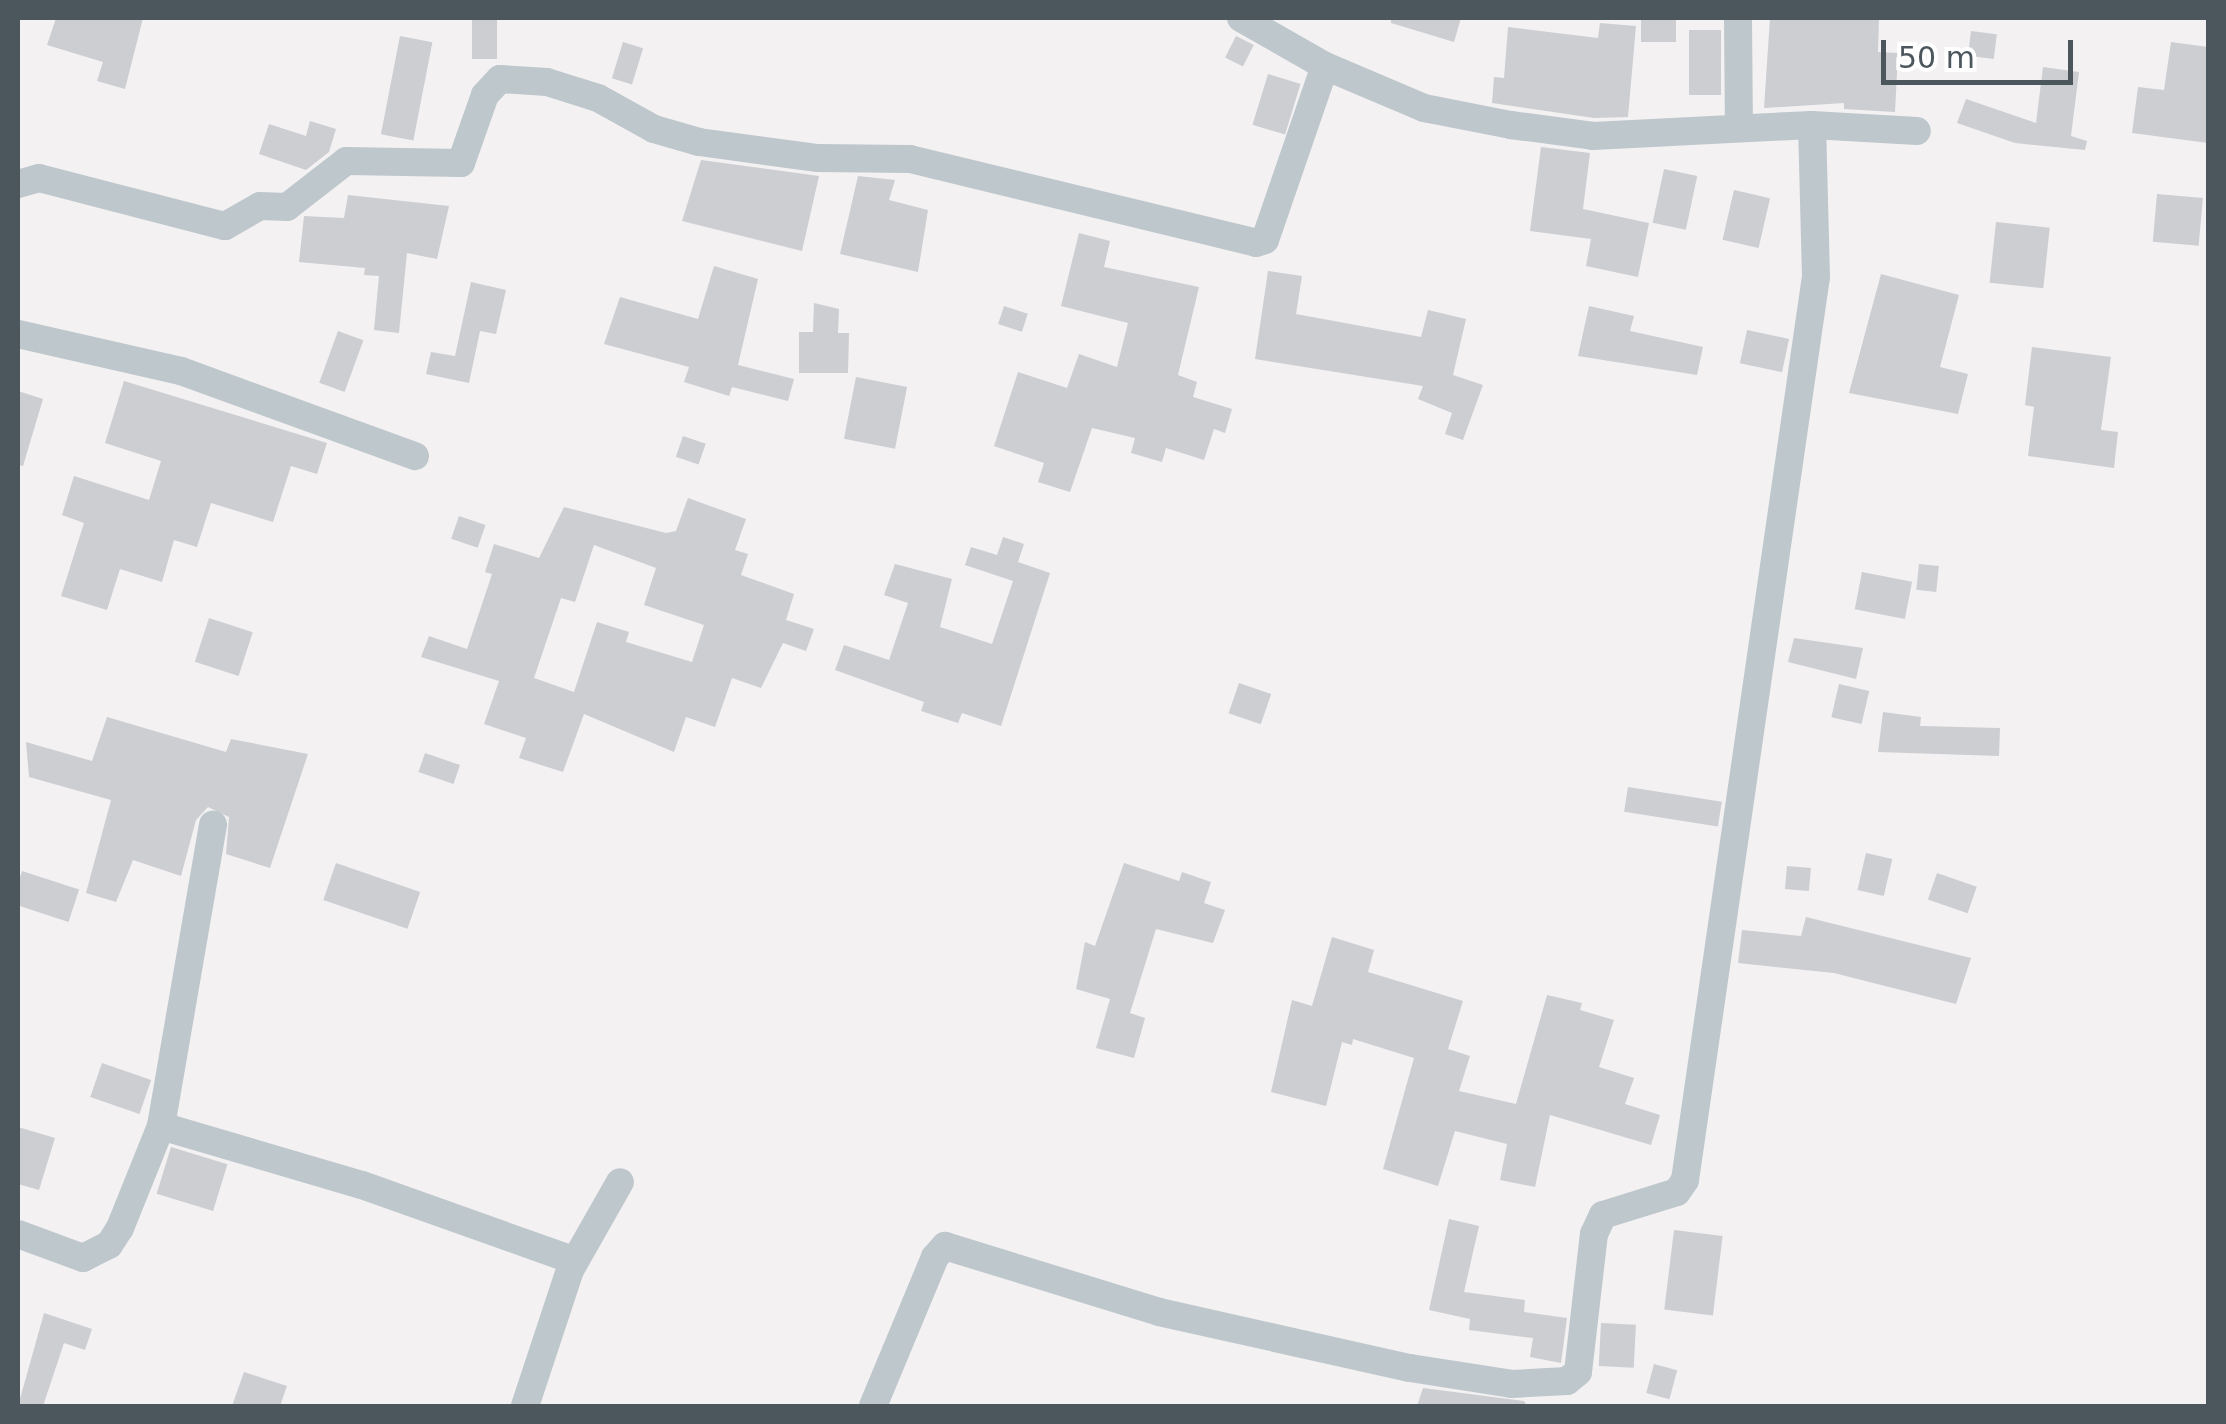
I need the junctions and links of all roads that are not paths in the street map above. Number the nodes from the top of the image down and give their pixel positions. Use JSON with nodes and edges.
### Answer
{"nodes":[{"id":1,"x":1241,"y":18,"type":"edge"},
{"id":2,"x":1738,"y":18,"type":"edge"},
{"id":3,"x":1324,"y":66,"type":"junction"},
{"id":4,"x":1812,"y":125,"type":"junction"},
{"id":5,"x":1739,"y":128,"type":"junction"},
{"id":6,"x":1917,"y":131,"type":"dead end"},
{"id":7,"x":18,"y":184,"type":"edge"},
{"id":8,"x":18,"y":334,"type":"edge"},
{"id":9,"x":415,"y":456,"type":"dead end"},
{"id":10,"x":212,"y":824,"type":"dead end"},
{"id":11,"x":161,"y":1126,"type":"junction"},
{"id":12,"x":620,"y":1182,"type":"dead end"},
{"id":13,"x":18,"y":1234,"type":"edge"},
{"id":14,"x":574,"y":1261,"type":"junction"},
{"id":15,"x":1509,"y":1395,"type":"edge"},
{"id":16,"x":525,"y":1406,"type":"edge"},
{"id":17,"x":873,"y":1406,"type":"edge"}],
"edges":[{"from":1,"to":3,"type":"street"},
{"from":2,"to":5,"type":"street"},
{"from":3,"to":5,"type":"street"},
{"from":3,"to":7,"type":"street"},
{"from":4,"to":5,"type":"street"},
{"from":4,"to":6,"type":"street"},
{"from":4,"to":15,"type":"street"},
{"from":8,"to":9,"type":"street"},
{"from":10,"to":11,"type":"street"},
{"from":11,"to":13,"type":"street"},
{"from":11,"to":14,"type":"street"},
{"from":12,"to":14,"type":"street"},
{"from":14,"to":16,"type":"street"},
{"from":15,"to":17,"type":"street"}]}
